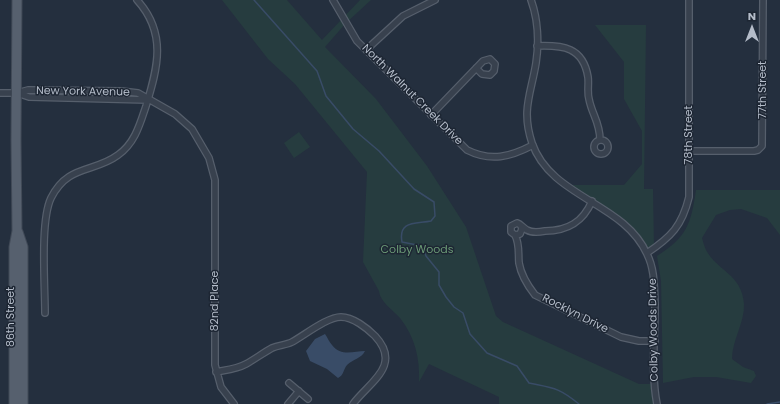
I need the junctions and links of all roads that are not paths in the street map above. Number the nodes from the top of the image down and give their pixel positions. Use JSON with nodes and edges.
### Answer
{"nodes":[{"id":1,"x":17,"y":0,"type":"edge"},
{"id":2,"x":137,"y":0,"type":"edge"},
{"id":3,"x":333,"y":0,"type":"edge"},
{"id":4,"x":435,"y":0,"type":"edge"},
{"id":5,"x":531,"y":0,"type":"edge"},
{"id":6,"x":689,"y":0,"type":"edge"},
{"id":7,"x":763,"y":0,"type":"edge"},
{"id":8,"x":537,"y":46,"type":"junction"},
{"id":9,"x":366,"y":50,"type":"junction"},
{"id":10,"x":476,"y":68,"type":"dead end"},
{"id":11,"x":0,"y":93,"type":"edge"},
{"id":12,"x":17,"y":93,"type":"junction"},
{"id":13,"x":147,"y":100,"type":"junction"},
{"id":14,"x":431,"y":114,"type":"junction"},
{"id":15,"x":600,"y":140,"type":"dead end"},
{"id":16,"x":533,"y":145,"type":"junction"},
{"id":17,"x":689,"y":151,"type":"junction"},
{"id":18,"x":216,"y":192,"type":"joint"},
{"id":19,"x":592,"y":201,"type":"junction"},
{"id":20,"x":521,"y":226,"type":"junction"},
{"id":21,"x":18,"y":231,"type":"junction"},
{"id":22,"x":515,"y":235,"type":"junction"},
{"id":23,"x":647,"y":253,"type":"junction"},
{"id":24,"x":45,"y":313,"type":"dead end"},
{"id":25,"x":655,"y":341,"type":"junction"},
{"id":26,"x":216,"y":372,"type":"junction"},
{"id":27,"x":289,"y":383,"type":"dead end"},
{"id":28,"x":299,"y":391,"type":"junction"},
{"id":29,"x":308,"y":399,"type":"dead end"},
{"id":30,"x":14,"y":404,"type":"edge"},
{"id":31,"x":23,"y":404,"type":"edge"},
{"id":32,"x":234,"y":404,"type":"edge"},
{"id":33,"x":288,"y":404,"type":"edge"},
{"id":34,"x":353,"y":404,"type":"edge"},
{"id":35,"x":656,"y":404,"type":"edge"}],
"edges":[{"from":1,"to":12,"type":"main road","name":"86th Street"},
{"from":2,"to":13,"type":"street"},
{"from":3,"to":9,"type":"street","name":"North Walnut Creek Drive"},
{"from":4,"to":9,"type":"street"},
{"from":5,"to":8,"type":"street","name":"Colby Woods Drive"},
{"from":6,"to":17,"type":"street","name":"78th Street"},
{"from":7,"to":17,"type":"street","name":"77th Street"},
{"from":8,"to":15,"type":"street"},
{"from":8,"to":16,"type":"street","name":"Colby Woods Drive"},
{"from":9,"to":14,"type":"street","name":"North Walnut Creek Drive"},
{"from":10,"to":14,"type":"street"},
{"from":11,"to":12,"type":"street","name":"New York Avenue"},
{"from":12,"to":13,"type":"street","name":"New York Avenue"},
{"from":12,"to":21,"type":"main road","name":"86th Street"},
{"from":13,"to":18,"type":"street","name":"New York Avenue"},
{"from":13,"to":24,"type":"street"},
{"from":14,"to":16,"type":"street","name":"North Walnut Creek Drive"},
{"from":16,"to":19,"type":"street","name":"Colby Woods Drive"},
{"from":17,"to":23,"type":"street","name":"78th Street"},
{"from":18,"to":26,"type":"street","name":"82nd Place"},
{"from":19,"to":20,"type":"street"},
{"from":19,"to":23,"type":"street","name":"Colby Woods Drive"},
{"from":20,"to":22,"type":"street"},
{"from":20,"to":22,"type":"street"},
{"from":21,"to":30,"type":"main road","name":"86th Street"},
{"from":21,"to":31,"type":"main road","name":"86th Street"},
{"from":22,"to":25,"type":"street","name":"Rocklyn Drive"},
{"from":23,"to":25,"type":"street","name":"Colby Woods Drive"},
{"from":25,"to":35,"type":"street","name":"Colby Woods Drive"},
{"from":26,"to":32,"type":"street","name":"82nd Place"},
{"from":26,"to":34,"type":"street"},
{"from":27,"to":28,"type":"street"},
{"from":28,"to":29,"type":"street"},
{"from":28,"to":33,"type":"street"}]}
